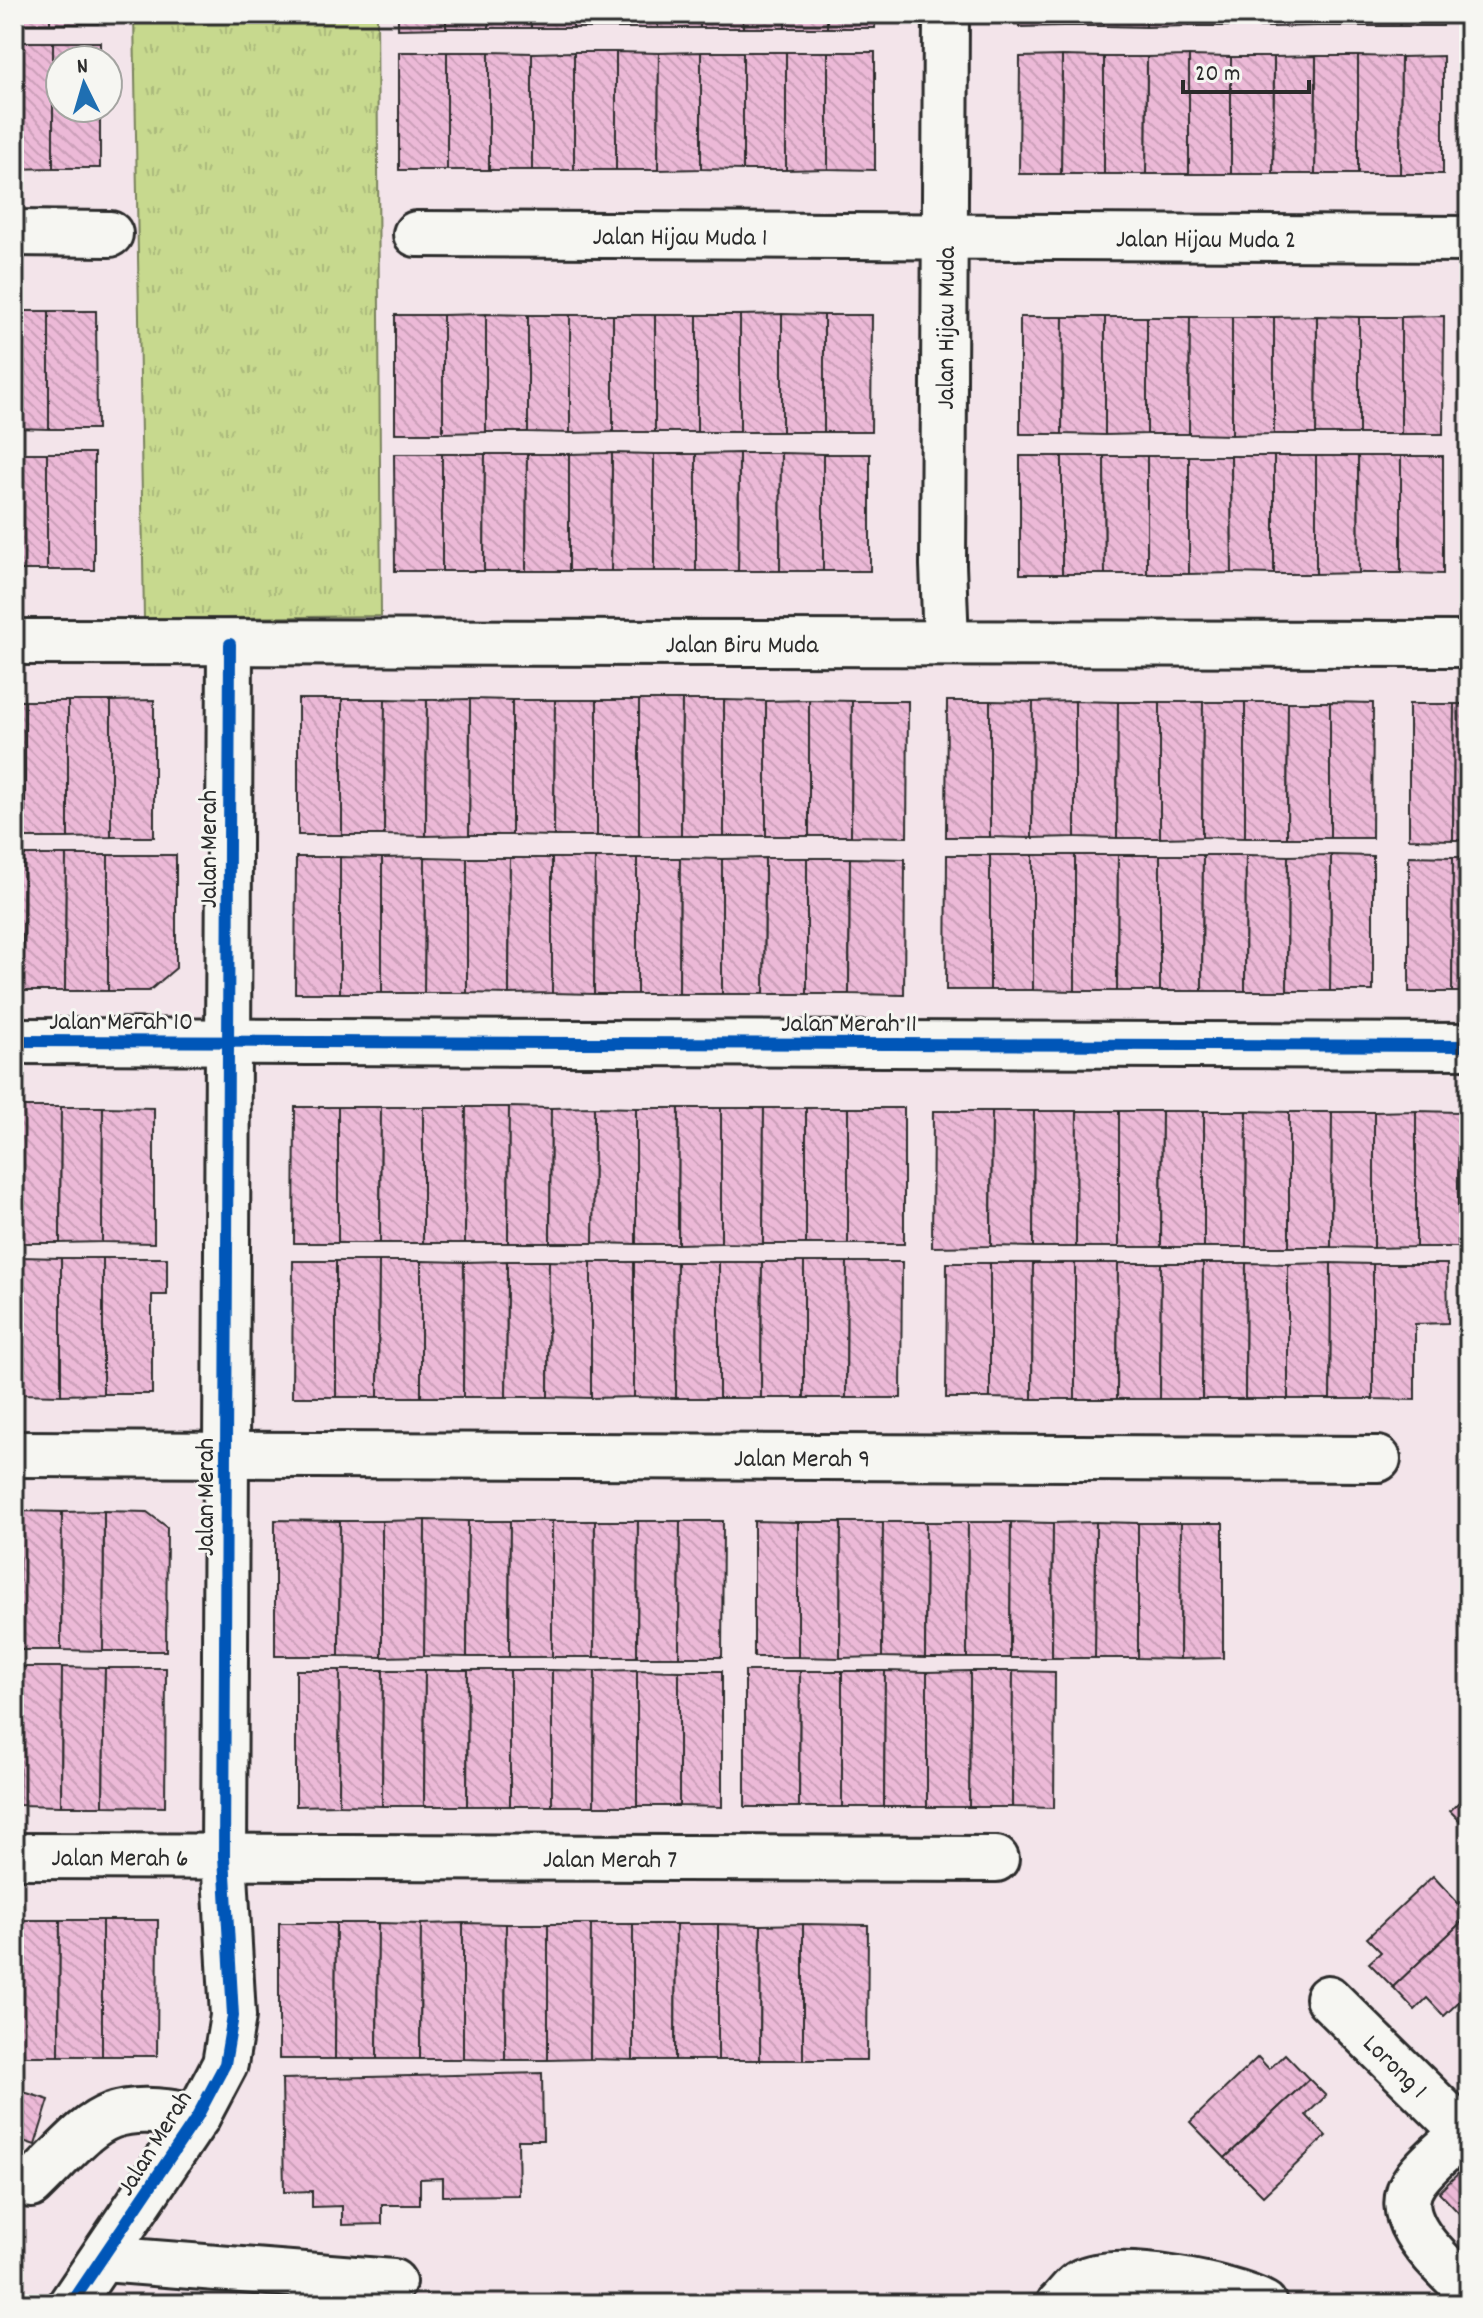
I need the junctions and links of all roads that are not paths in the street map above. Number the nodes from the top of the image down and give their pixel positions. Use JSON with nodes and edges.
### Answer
{"nodes":[{"id":1,"x":946,"y":14,"type":"edge"},
{"id":2,"x":14,"y":233,"type":"edge"},
{"id":3,"x":110,"y":234,"type":"dead end"},
{"id":4,"x":416,"y":234,"type":"dead end"},
{"id":5,"x":945,"y":236,"type":"junction"},
{"id":6,"x":1469,"y":239,"type":"edge"},
{"id":7,"x":14,"y":642,"type":"edge"},
{"id":8,"x":946,"y":642,"type":"junction"},
{"id":9,"x":230,"y":644,"type":"junction"},
{"id":10,"x":1469,"y":644,"type":"edge"},
{"id":11,"x":14,"y":1041,"type":"edge"},
{"id":12,"x":228,"y":1042,"type":"junction"},
{"id":13,"x":1469,"y":1046,"type":"edge"},
{"id":14,"x":14,"y":1454,"type":"edge"},
{"id":15,"x":226,"y":1455,"type":"junction"},
{"id":16,"x":1378,"y":1459,"type":"dead end"},
{"id":17,"x":14,"y":1856,"type":"edge"},
{"id":18,"x":224,"y":1856,"type":"junction"},
{"id":19,"x":996,"y":1859,"type":"dead end"},
{"id":20,"x":1328,"y":1998,"type":"dead end"},
{"id":21,"x":197,"y":2117,"type":"junction"},
{"id":22,"x":1467,"y":2130,"type":"edge"},
{"id":23,"x":31,"y":2185,"type":"dead end"},
{"id":24,"x":104,"y":2259,"type":"junction"},
{"id":25,"x":393,"y":2282,"type":"dead end"},
{"id":26,"x":301,"y":2289,"type":"edge"},
{"id":27,"x":1469,"y":2291,"type":"edge"},
{"id":28,"x":71,"y":2304,"type":"edge"},
{"id":29,"x":1059,"y":2304,"type":"edge"},
{"id":30,"x":1264,"y":2304,"type":"edge"}],
"edges":[{"from":1,"to":5,"type":"street","name":"Jalan Hijau Muda"},
{"from":2,"to":3,"type":"street"},
{"from":4,"to":5,"type":"street","name":"Jalan Hijau Muda 1"},
{"from":5,"to":6,"type":"street","name":"Jalan Hijau Muda 2"},
{"from":5,"to":8,"type":"street","name":"Jalan Hijau Muda"},
{"from":7,"to":9,"type":"street","name":"Jalan Biru Muda"},
{"from":8,"to":9,"type":"street","name":"Jalan Biru Muda"},
{"from":8,"to":10,"type":"street","name":"Jalan Biru Muda"},
{"from":9,"to":12,"type":"street","name":"Jalan Merah"},
{"from":11,"to":12,"type":"street","name":"Jalan Merah 10"},
{"from":12,"to":13,"type":"street","name":"Jalan Merah 11"},
{"from":12,"to":15,"type":"street","name":"Jalan Merah"},
{"from":14,"to":15,"type":"street","name":"Jalan Merah 9"},
{"from":15,"to":16,"type":"street","name":"Jalan Merah 9"},
{"from":15,"to":18,"type":"street","name":"Jalan Merah"},
{"from":17,"to":18,"type":"street","name":"Jalan Merah 6"},
{"from":18,"to":19,"type":"street","name":"Jalan Merah 7"},
{"from":18,"to":21,"type":"street","name":"Jalan Merah"},
{"from":20,"to":22,"type":"street","name":"Lorong 1"},
{"from":21,"to":23,"type":"street"},
{"from":21,"to":24,"type":"street","name":"Jalan Merah"},
{"from":22,"to":27,"type":"street"},
{"from":24,"to":26,"type":"street"},
{"from":24,"to":28,"type":"street","name":"Jalan Merah"},
{"from":25,"to":26,"type":"street"},
{"from":29,"to":30,"type":"street"}]}
